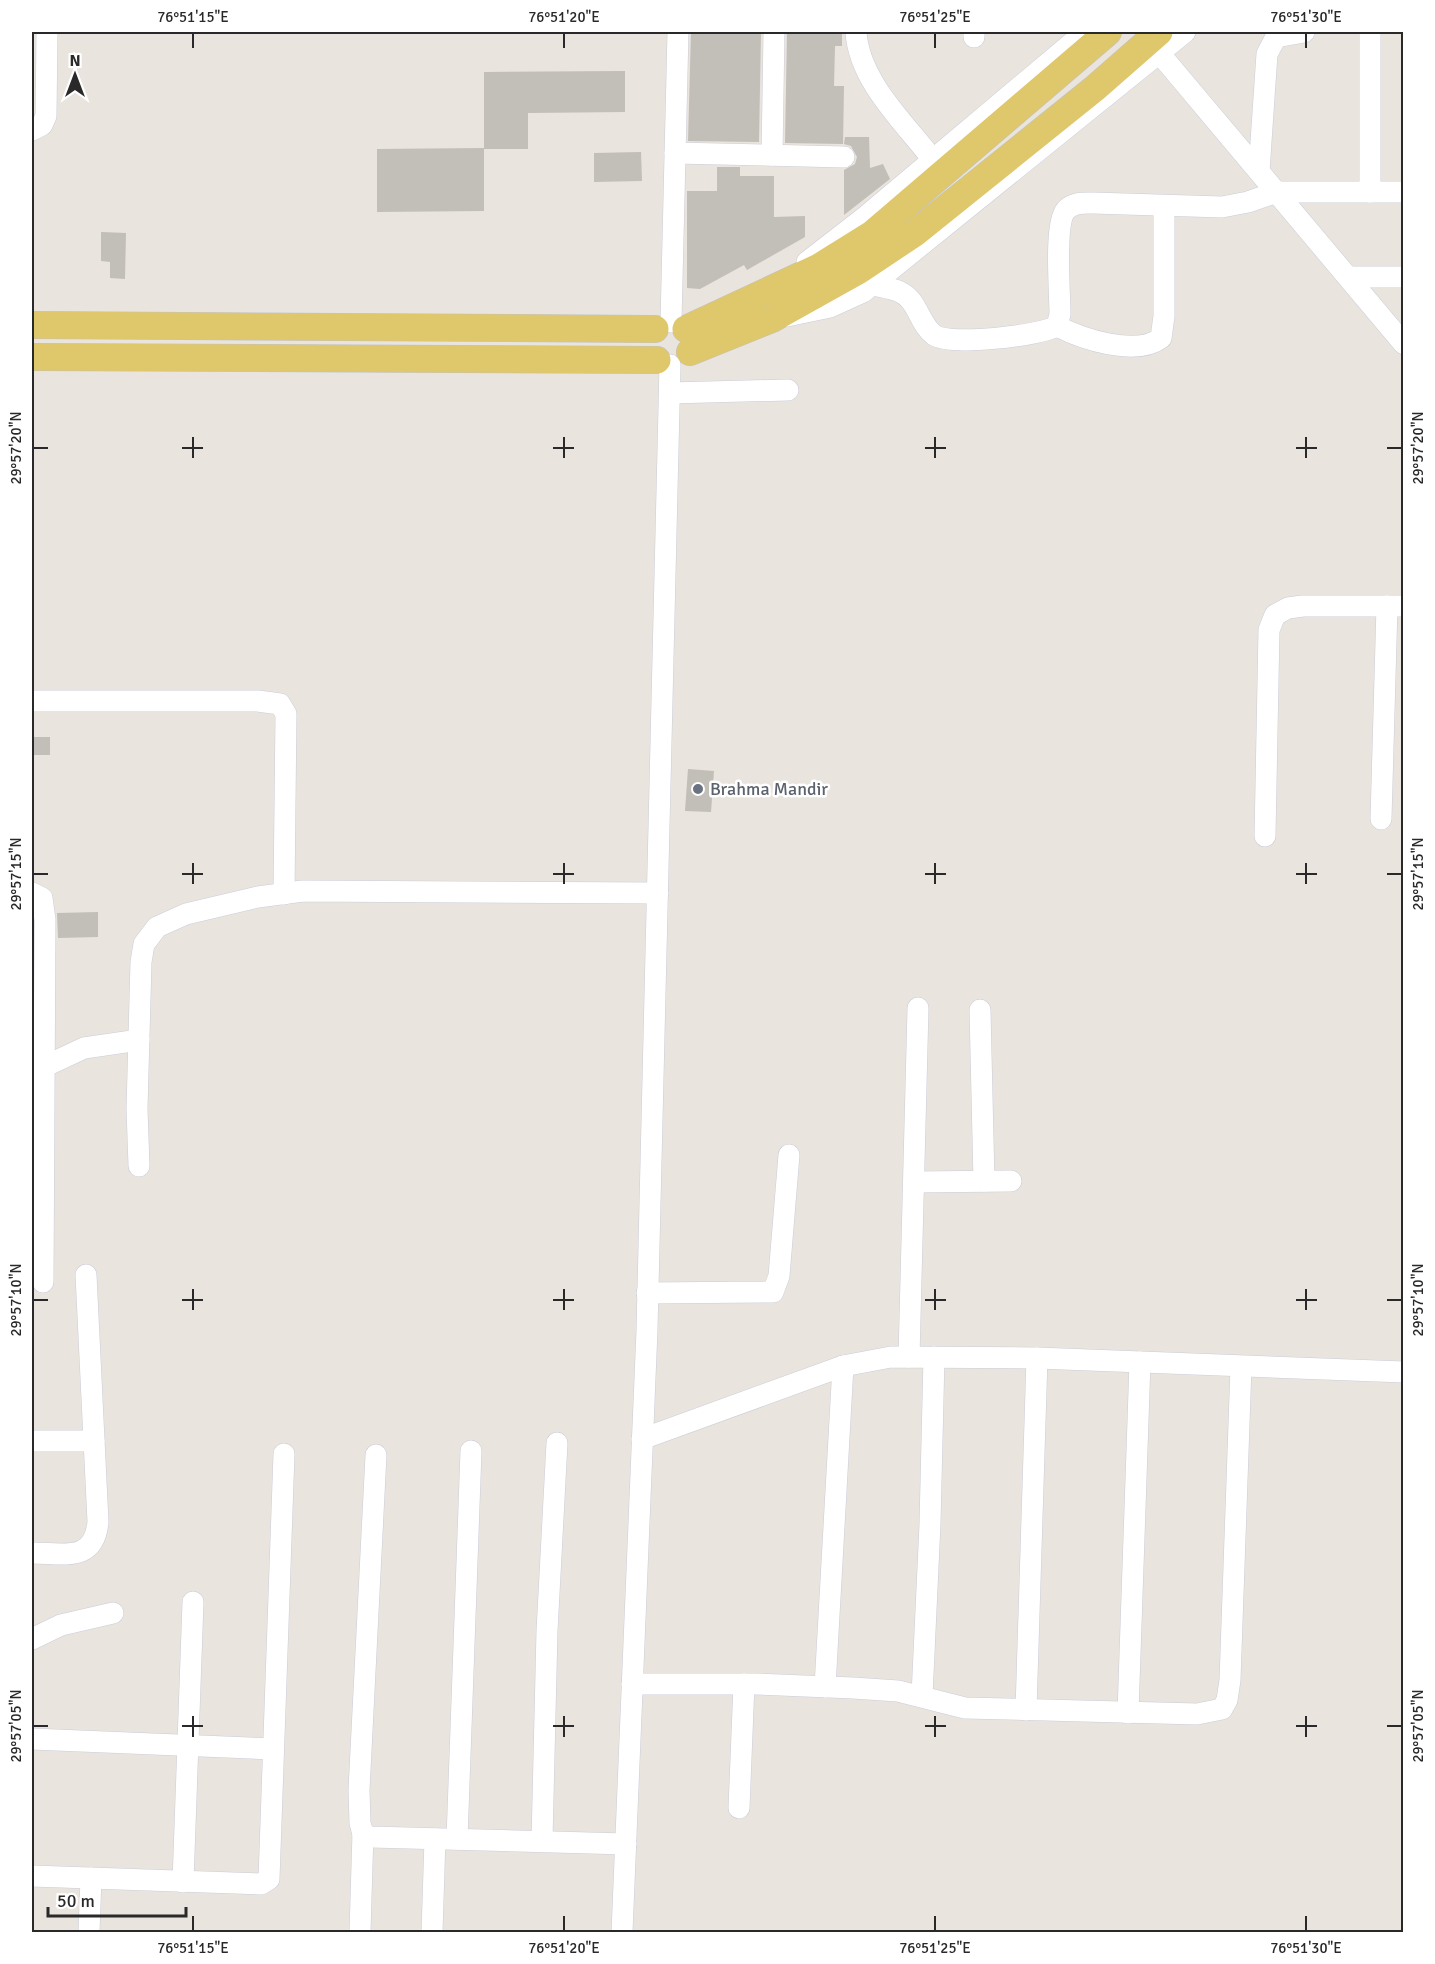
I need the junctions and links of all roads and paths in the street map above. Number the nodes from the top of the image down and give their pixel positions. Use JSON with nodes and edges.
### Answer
{"nodes":[{"id":1,"x":47,"y":32,"type":"edge"},
{"id":2,"x":678,"y":32,"type":"edge"},
{"id":3,"x":774,"y":32,"type":"edge"},
{"id":4,"x":856,"y":32,"type":"edge"},
{"id":5,"x":1085,"y":32,"type":"edge"},
{"id":6,"x":1108,"y":32,"type":"edge"},
{"id":7,"x":1185,"y":32,"type":"edge"},
{"id":8,"x":1304,"y":32,"type":"edge"},
{"id":9,"x":1370,"y":32,"type":"edge"},
{"id":10,"x":1159,"y":43,"type":"edge"},
{"id":11,"x":32,"y":130,"type":"edge"},
{"id":12,"x":675,"y":153,"type":"junction"},
{"id":13,"x":772,"y":155,"type":"junction"},
{"id":14,"x":844,"y":157,"type":"dead end"},
{"id":15,"x":933,"y":160,"type":"junction"},
{"id":16,"x":1259,"y":171,"type":"junction"},
{"id":17,"x":1277,"y":192,"type":"junction"},
{"id":18,"x":1370,"y":192,"type":"junction"},
{"id":19,"x":1404,"y":192,"type":"edge"},
{"id":20,"x":1164,"y":206,"type":"junction"},
{"id":21,"x":1350,"y":277,"type":"junction"},
{"id":22,"x":1404,"y":277,"type":"edge"},
{"id":23,"x":873,"y":285,"type":"junction"},
{"id":24,"x":775,"y":286,"type":"junction"},
{"id":25,"x":772,"y":319,"type":"junction"},
{"id":26,"x":32,"y":325,"type":"edge"},
{"id":27,"x":1057,"y":326,"type":"junction"},
{"id":28,"x":672,"y":343,"type":"junction"},
{"id":29,"x":1404,"y":344,"type":"edge"},
{"id":30,"x":32,"y":357,"type":"edge"},
{"id":31,"x":788,"y":390,"type":"dead end"},
{"id":32,"x":670,"y":393,"type":"junction"},
{"id":33,"x":1395,"y":606,"type":"edge"},
{"id":34,"x":32,"y":701,"type":"edge"},
{"id":35,"x":1381,"y":819,"type":"dead end"},
{"id":36,"x":1265,"y":836,"type":"dead end"},
{"id":37,"x":32,"y":892,"type":"edge"},
{"id":38,"x":658,"y":893,"type":"junction"},
{"id":39,"x":284,"y":894,"type":"junction"},
{"id":40,"x":918,"y":1008,"type":"dead end"},
{"id":41,"x":980,"y":1010,"type":"dead end"},
{"id":42,"x":139,"y":1040,"type":"junction"},
{"id":43,"x":38,"y":1069,"type":"edge"},
{"id":44,"x":789,"y":1155,"type":"dead end"},
{"id":45,"x":139,"y":1166,"type":"dead end"},
{"id":46,"x":1011,"y":1180,"type":"dead end"},
{"id":47,"x":984,"y":1181,"type":"junction"},
{"id":48,"x":915,"y":1182,"type":"junction"},
{"id":49,"x":86,"y":1275,"type":"dead end"},
{"id":50,"x":43,"y":1281,"type":"dead end"},
{"id":51,"x":647,"y":1293,"type":"junction"},
{"id":52,"x":909,"y":1357,"type":"junction"},
{"id":53,"x":934,"y":1357,"type":"junction"},
{"id":54,"x":1037,"y":1358,"type":"junction"},
{"id":55,"x":1140,"y":1362,"type":"junction"},
{"id":56,"x":843,"y":1366,"type":"junction"},
{"id":57,"x":1241,"y":1367,"type":"junction"},
{"id":58,"x":1404,"y":1372,"type":"edge"},
{"id":59,"x":642,"y":1439,"type":"junction"},
{"id":60,"x":32,"y":1441,"type":"edge"},
{"id":61,"x":94,"y":1441,"type":"junction"},
{"id":62,"x":557,"y":1443,"type":"dead end"},
{"id":63,"x":471,"y":1451,"type":"dead end"},
{"id":64,"x":284,"y":1454,"type":"dead end"},
{"id":65,"x":376,"y":1455,"type":"dead end"},
{"id":66,"x":32,"y":1553,"type":"edge"},
{"id":67,"x":193,"y":1602,"type":"dead end"},
{"id":68,"x":113,"y":1612,"type":"dead end"},
{"id":69,"x":32,"y":1639,"type":"edge"},
{"id":70,"x":632,"y":1684,"type":"junction"},
{"id":71,"x":744,"y":1684,"type":"junction"},
{"id":72,"x":825,"y":1687,"type":"junction"},
{"id":73,"x":922,"y":1696,"type":"junction"},
{"id":74,"x":1026,"y":1710,"type":"junction"},
{"id":75,"x":1128,"y":1713,"type":"junction"},
{"id":76,"x":32,"y":1739,"type":"edge"},
{"id":77,"x":188,"y":1745,"type":"junction"},
{"id":78,"x":273,"y":1749,"type":"junction"},
{"id":79,"x":739,"y":1808,"type":"dead end"},
{"id":80,"x":363,"y":1832,"type":"junction"},
{"id":81,"x":435,"y":1839,"type":"junction"},
{"id":82,"x":457,"y":1839,"type":"junction"},
{"id":83,"x":542,"y":1841,"type":"junction"},
{"id":84,"x":626,"y":1844,"type":"junction"},
{"id":85,"x":32,"y":1876,"type":"edge"},
{"id":86,"x":91,"y":1878,"type":"junction"},
{"id":87,"x":183,"y":1882,"type":"junction"},
{"id":88,"x":89,"y":1932,"type":"edge"},
{"id":89,"x":360,"y":1932,"type":"edge"},
{"id":90,"x":432,"y":1932,"type":"edge"},
{"id":91,"x":622,"y":1932,"type":"edge"}],
"edges":[{"from":1,"to":11,"type":"street"},
{"from":2,"to":12,"type":"street"},
{"from":3,"to":13,"type":"street"},
{"from":4,"to":15,"type":"street"},
{"from":5,"to":15,"type":"street"},
{"from":6,"to":24,"type":"main road"},
{"from":7,"to":10,"type":"street"},
{"from":8,"to":16,"type":"street"},
{"from":9,"to":18,"type":"street"},
{"from":10,"to":16,"type":"street"},
{"from":10,"to":23,"type":"street"},
{"from":10,"to":25,"type":"main road"},
{"from":12,"to":13,"type":"street"},
{"from":12,"to":28,"type":"street"},
{"from":13,"to":14,"type":"street"},
{"from":15,"to":24,"type":"street"},
{"from":16,"to":17,"type":"street"},
{"from":17,"to":18,"type":"street"},
{"from":17,"to":20,"type":"street"},
{"from":17,"to":21,"type":"street"},
{"from":18,"to":19,"type":"street"},
{"from":20,"to":27,"type":"street"},
{"from":20,"to":27,"type":"street"},
{"from":21,"to":22,"type":"street"},
{"from":21,"to":29,"type":"street"},
{"from":23,"to":25,"type":"street"},
{"from":23,"to":27,"type":"street"},
{"from":24,"to":28,"type":"main road"},
{"from":25,"to":28,"type":"main road"},
{"from":26,"to":28,"type":"main road"},
{"from":28,"to":30,"type":"main road"},
{"from":28,"to":32,"type":"street"},
{"from":31,"to":32,"type":"street"},
{"from":32,"to":38,"type":"street"},
{"from":33,"to":35,"type":"street"},
{"from":33,"to":36,"type":"street"},
{"from":34,"to":39,"type":"street"},
{"from":37,"to":43,"type":"street"},
{"from":38,"to":39,"type":"street"},
{"from":38,"to":51,"type":"street"},
{"from":39,"to":42,"type":"street"},
{"from":40,"to":48,"type":"street"},
{"from":41,"to":47,"type":"street"},
{"from":42,"to":43,"type":"street"},
{"from":42,"to":45,"type":"street"},
{"from":43,"to":50,"type":"street"},
{"from":44,"to":51,"type":"street"},
{"from":46,"to":47,"type":"street"},
{"from":47,"to":48,"type":"street"},
{"from":48,"to":52,"type":"street"},
{"from":49,"to":61,"type":"street"},
{"from":51,"to":59,"type":"street"},
{"from":52,"to":53,"type":"street"},
{"from":52,"to":56,"type":"street"},
{"from":53,"to":54,"type":"street"},
{"from":53,"to":73,"type":"street"},
{"from":54,"to":55,"type":"street"},
{"from":54,"to":74,"type":"street"},
{"from":55,"to":57,"type":"street"},
{"from":55,"to":75,"type":"street"},
{"from":56,"to":59,"type":"street"},
{"from":56,"to":72,"type":"street"},
{"from":57,"to":58,"type":"street"},
{"from":57,"to":75,"type":"street"},
{"from":59,"to":70,"type":"street"},
{"from":60,"to":61,"type":"street"},
{"from":61,"to":66,"type":"street"},
{"from":62,"to":83,"type":"street"},
{"from":63,"to":82,"type":"street"},
{"from":64,"to":78,"type":"street"},
{"from":65,"to":80,"type":"street"},
{"from":67,"to":77,"type":"street"},
{"from":68,"to":69,"type":"street"},
{"from":70,"to":71,"type":"street"},
{"from":70,"to":84,"type":"street"},
{"from":71,"to":72,"type":"street"},
{"from":71,"to":79,"type":"street"},
{"from":72,"to":73,"type":"street"},
{"from":73,"to":74,"type":"street"},
{"from":74,"to":75,"type":"street"},
{"from":76,"to":77,"type":"street"},
{"from":77,"to":78,"type":"street"},
{"from":77,"to":87,"type":"street"},
{"from":78,"to":87,"type":"street"},
{"from":80,"to":81,"type":"street"},
{"from":80,"to":89,"type":"street"},
{"from":81,"to":82,"type":"street"},
{"from":81,"to":90,"type":"street"},
{"from":82,"to":83,"type":"street"},
{"from":83,"to":84,"type":"street"},
{"from":84,"to":91,"type":"street"},
{"from":85,"to":86,"type":"street"},
{"from":86,"to":87,"type":"street"},
{"from":86,"to":88,"type":"street"}]}
